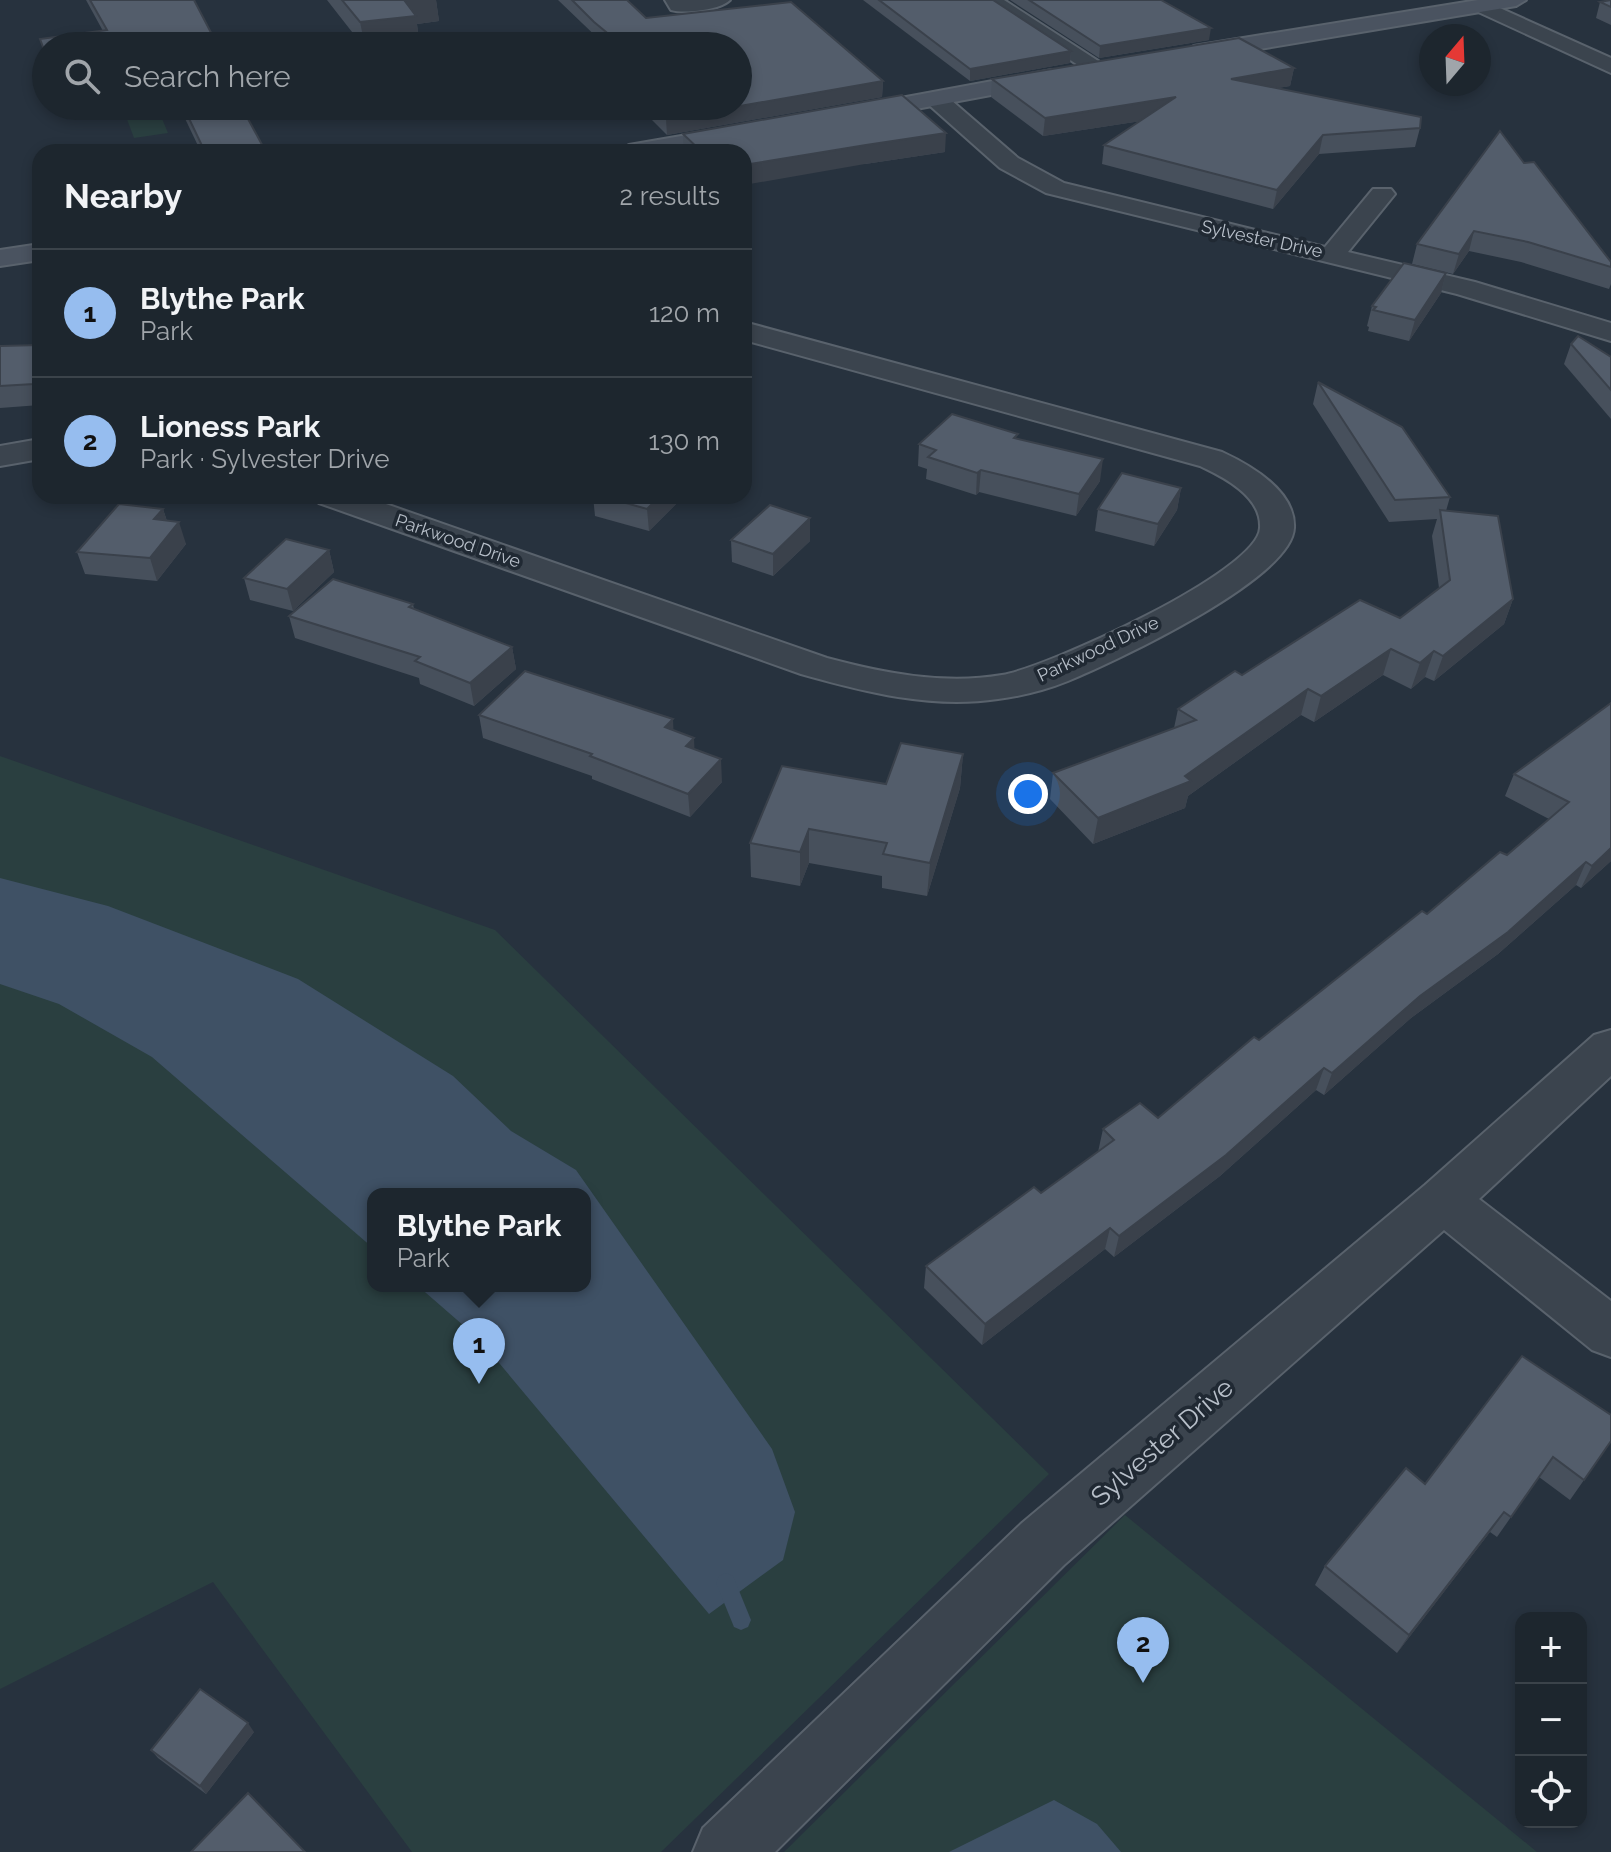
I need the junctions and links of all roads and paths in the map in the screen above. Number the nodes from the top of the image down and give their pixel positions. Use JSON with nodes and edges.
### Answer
{"nodes":[{"id":1,"x":675,"y":0,"type":"edge"},
{"id":2,"x":720,"y":0,"type":"edge"},
{"id":3,"x":990,"y":0,"type":"edge"},
{"id":4,"x":1516,"y":0,"type":"edge"},
{"id":5,"x":1481,"y":6,"type":"junction"},
{"id":6,"x":1174,"y":56,"type":"edge"},
{"id":7,"x":1611,"y":66,"type":"edge"},
{"id":8,"x":936,"y":99,"type":"junction"},
{"id":9,"x":829,"y":118,"type":"edge"},
{"id":10,"x":767,"y":128,"type":"edge"},
{"id":11,"x":675,"y":144,"type":"edge"},
{"id":12,"x":1382,"y":194,"type":"dead end"},
{"id":13,"x":32,"y":253,"type":"edge"},
{"id":14,"x":1333,"y":254,"type":"junction"},
{"id":15,"x":0,"y":258,"type":"edge"},
{"id":16,"x":1611,"y":332,"type":"edge"},
{"id":17,"x":752,"y":333,"type":"edge"},
{"id":18,"x":32,"y":450,"type":"edge"},
{"id":19,"x":0,"y":456,"type":"edge"},
{"id":20,"x":354,"y":504,"type":"edge"},
{"id":21,"x":1611,"y":1048,"type":"edge"},
{"id":22,"x":1443,"y":1200,"type":"junction"},
{"id":23,"x":1611,"y":1333,"type":"edge"},
{"id":24,"x":727,"y":1852,"type":"edge"}],
"edges":[{"from":1,"to":2,"type":"street"},
{"from":3,"to":8,"type":"street"},
{"from":4,"to":5,"type":"street"},
{"from":5,"to":6,"type":"street"},
{"from":5,"to":7,"type":"street"},
{"from":8,"to":9,"type":"street"},
{"from":8,"to":14,"type":"street","name":"Sylvester Drive"},
{"from":10,"to":11,"type":"street"},
{"from":12,"to":14,"type":"street"},
{"from":13,"to":15,"type":"street"},
{"from":14,"to":16,"type":"street","name":"Sylvester Drive"},
{"from":17,"to":20,"type":"street","name":"Parkwood Drive"},
{"from":18,"to":19,"type":"street"},
{"from":21,"to":22,"type":"street","name":"Sylvester Drive"},
{"from":22,"to":23,"type":"street"},
{"from":22,"to":24,"type":"street","name":"Sylvester Drive"}]}
